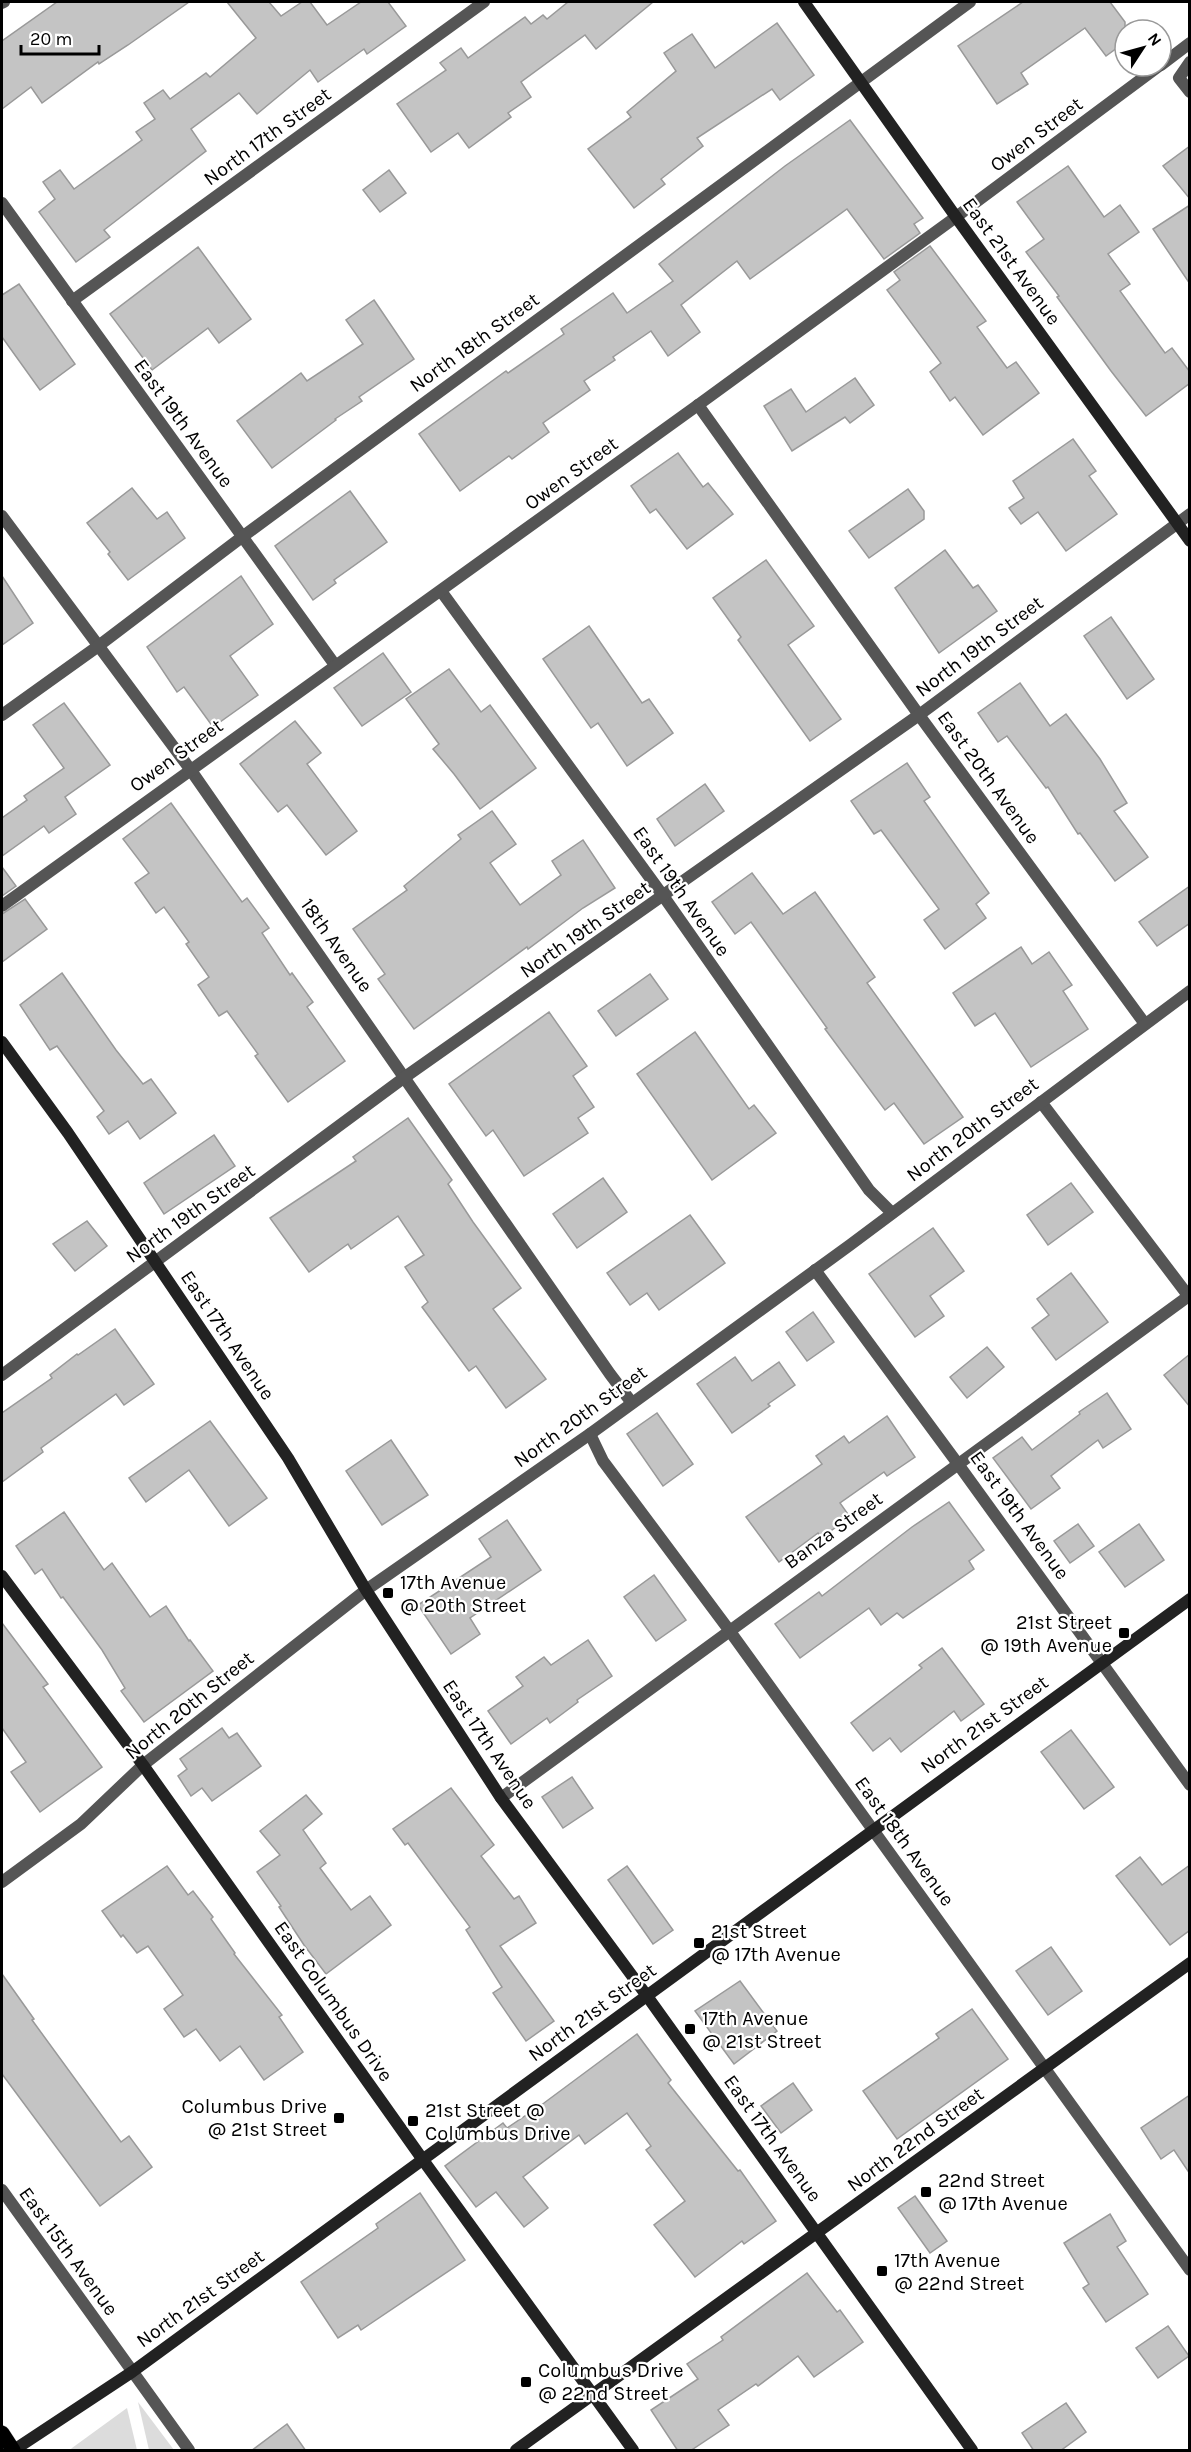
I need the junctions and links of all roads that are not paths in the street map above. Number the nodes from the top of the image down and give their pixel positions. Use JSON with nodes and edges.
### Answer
{"nodes":[{"id":1,"x":484,"y":2,"type":"edge"},
{"id":2,"x":804,"y":2,"type":"edge"},
{"id":3,"x":970,"y":2,"type":"edge"},
{"id":4,"x":1190,"y":43,"type":"edge"},
{"id":5,"x":1173,"y":55,"type":"edge"},
{"id":6,"x":1190,"y":62,"type":"edge"},
{"id":7,"x":1143,"y":78,"type":"edge"},
{"id":8,"x":861,"y":81,"type":"junction"},
{"id":9,"x":1190,"y":92,"type":"edge"},
{"id":10,"x":2,"y":203,"type":"edge"},
{"id":11,"x":956,"y":217,"type":"junction"},
{"id":12,"x":72,"y":301,"type":"junction"},
{"id":13,"x":698,"y":405,"type":"junction"},
{"id":14,"x":1190,"y":514,"type":"edge"},
{"id":15,"x":2,"y":516,"type":"edge"},
{"id":16,"x":1177,"y":523,"type":"junction"},
{"id":17,"x":242,"y":537,"type":"junction"},
{"id":18,"x":1190,"y":541,"type":"edge"},
{"id":19,"x":441,"y":591,"type":"junction"},
{"id":20,"x":97,"y":647,"type":"junction"},
{"id":21,"x":335,"y":665,"type":"junction"},
{"id":22,"x":2,"y":715,"type":"edge"},
{"id":23,"x":919,"y":715,"type":"junction"},
{"id":24,"x":190,"y":769,"type":"junction"},
{"id":25,"x":664,"y":897,"type":"junction"},
{"id":26,"x":2,"y":906,"type":"edge"},
{"id":27,"x":1190,"y":992,"type":"edge"},
{"id":28,"x":1145,"y":1024,"type":"junction"},
{"id":29,"x":2,"y":1042,"type":"edge"},
{"id":30,"x":405,"y":1077,"type":"junction"},
{"id":31,"x":1041,"y":1102,"type":"junction"},
{"id":32,"x":892,"y":1213,"type":"junction"},
{"id":33,"x":156,"y":1262,"type":"junction"},
{"id":34,"x":814,"y":1270,"type":"junction"},
{"id":35,"x":1189,"y":1296,"type":"edge"},
{"id":36,"x":2,"y":1375,"type":"edge"},
{"id":37,"x":632,"y":1403,"type":"junction"},
{"id":38,"x":590,"y":1434,"type":"junction"},
{"id":39,"x":958,"y":1464,"type":"junction"},
{"id":40,"x":2,"y":1576,"type":"edge"},
{"id":41,"x":366,"y":1590,"type":"junction"},
{"id":42,"x":1190,"y":1599,"type":"edge"},
{"id":43,"x":729,"y":1630,"type":"junction"},
{"id":44,"x":1102,"y":1662,"type":"junction"},
{"id":45,"x":143,"y":1765,"type":"junction"},
{"id":46,"x":1190,"y":1785,"type":"edge"},
{"id":47,"x":501,"y":1798,"type":"junction"},
{"id":48,"x":873,"y":1830,"type":"junction"},
{"id":49,"x":2,"y":1882,"type":"edge"},
{"id":50,"x":1190,"y":1963,"type":"edge"},
{"id":51,"x":646,"y":1996,"type":"junction"},
{"id":52,"x":1045,"y":2068,"type":"junction"},
{"id":53,"x":423,"y":2160,"type":"junction"},
{"id":54,"x":2,"y":2190,"type":"edge"},
{"id":55,"x":817,"y":2234,"type":"junction"},
{"id":56,"x":1190,"y":2270,"type":"edge"},
{"id":57,"x":132,"y":2372,"type":"junction"},
{"id":58,"x":594,"y":2395,"type":"junction"},
{"id":59,"x":2,"y":2433,"type":"edge"},
{"id":60,"x":14,"y":2451,"type":"edge"},
{"id":61,"x":189,"y":2451,"type":"edge"},
{"id":62,"x":516,"y":2451,"type":"edge"},
{"id":63,"x":633,"y":2451,"type":"edge"},
{"id":64,"x":972,"y":2451,"type":"edge"}],
"edges":[{"from":1,"to":12,"type":"street","name":"North 17th Street"},
{"from":2,"to":8,"type":"main road","name":"East 21st Avenue"},
{"from":3,"to":8,"type":"street","name":"North 18th Street"},
{"from":4,"to":5,"type":"street","name":"Owen Street"},
{"from":6,"to":9,"type":"street"},
{"from":7,"to":11,"type":"street","name":"Owen Street"},
{"from":8,"to":11,"type":"main road","name":"East 21st Avenue"},
{"from":8,"to":17,"type":"street","name":"North 18th Street"},
{"from":10,"to":12,"type":"street","name":"East 19th Avenue"},
{"from":11,"to":13,"type":"street","name":"Owen Street"},
{"from":11,"to":16,"type":"main road","name":"East 21st Avenue"},
{"from":12,"to":17,"type":"street","name":"East 19th Avenue"},
{"from":13,"to":19,"type":"street","name":"Owen Street"},
{"from":13,"to":23,"type":"street","name":"East 20th Avenue"},
{"from":14,"to":16,"type":"street","name":"North 19th Street"},
{"from":15,"to":20,"type":"street","name":"18th Avenue"},
{"from":16,"to":18,"type":"main road","name":"East 21st Avenue"},
{"from":16,"to":23,"type":"street","name":"North 19th Street"},
{"from":17,"to":20,"type":"street","name":"North 18th Street"},
{"from":17,"to":21,"type":"street","name":"East 19th Avenue"},
{"from":19,"to":21,"type":"street","name":"Owen Street"},
{"from":19,"to":25,"type":"street","name":"East 19th Avenue"},
{"from":20,"to":22,"type":"street","name":"North 18th Street"},
{"from":20,"to":24,"type":"street","name":"18th Avenue"},
{"from":21,"to":24,"type":"street","name":"Owen Street"},
{"from":23,"to":25,"type":"street","name":"North 19th Street"},
{"from":23,"to":28,"type":"street","name":"East 20th Avenue"},
{"from":24,"to":26,"type":"street","name":"Owen Street"},
{"from":24,"to":30,"type":"street","name":"18th Avenue"},
{"from":25,"to":30,"type":"street","name":"North 19th Street"},
{"from":25,"to":32,"type":"street","name":"East 19th Avenue"},
{"from":27,"to":28,"type":"street","name":"North 20th Street"},
{"from":28,"to":31,"type":"street","name":"North 20th Street"},
{"from":29,"to":33,"type":"main road","name":"East 17th Avenue"},
{"from":30,"to":33,"type":"street","name":"North 19th Street"},
{"from":30,"to":37,"type":"street","name":"18th Avenue"},
{"from":31,"to":32,"type":"street","name":"North 20th Street"},
{"from":31,"to":35,"type":"street"},
{"from":32,"to":34,"type":"street","name":"North 20th Street"},
{"from":33,"to":36,"type":"street","name":"North 19th Street"},
{"from":33,"to":41,"type":"main road","name":"East 17th Avenue"},
{"from":34,"to":37,"type":"street","name":"North 20th Street"},
{"from":34,"to":39,"type":"street","name":"East 19th Avenue"},
{"from":35,"to":39,"type":"street","name":"Banza Street"},
{"from":37,"to":38,"type":"street","name":"North 20th Street"},
{"from":38,"to":41,"type":"street","name":"North 20th Street"},
{"from":38,"to":43,"type":"street","name":"East 18th Avenue"},
{"from":39,"to":43,"type":"street","name":"Banza Street"},
{"from":39,"to":44,"type":"street","name":"East 19th Avenue"},
{"from":40,"to":45,"type":"main road","name":"East Columbus Drive"},
{"from":41,"to":45,"type":"street","name":"North 20th Street"},
{"from":41,"to":47,"type":"main road","name":"East 17th Avenue"},
{"from":42,"to":44,"type":"main road","name":"North 21st Street"},
{"from":43,"to":47,"type":"street","name":"Banza Street"},
{"from":43,"to":48,"type":"street","name":"East 18th Avenue"},
{"from":44,"to":46,"type":"street","name":"East 19th Avenue"},
{"from":44,"to":48,"type":"main road","name":"North 21st Street"},
{"from":45,"to":49,"type":"street","name":"North 20th Street"},
{"from":45,"to":53,"type":"main road","name":"East Columbus Drive"},
{"from":47,"to":51,"type":"main road","name":"East 17th Avenue"},
{"from":48,"to":51,"type":"main road","name":"North 21st Street"},
{"from":48,"to":52,"type":"street","name":"East 18th Avenue"},
{"from":50,"to":52,"type":"main road","name":"North 22nd Street"},
{"from":51,"to":53,"type":"main road","name":"North 21st Street"},
{"from":51,"to":55,"type":"main road","name":"East 17th Avenue"},
{"from":52,"to":55,"type":"main road","name":"North 22nd Street"},
{"from":52,"to":56,"type":"street","name":"East 18th Avenue"},
{"from":53,"to":57,"type":"main road","name":"North 21st Street"},
{"from":53,"to":58,"type":"main road","name":"East Columbus Drive"},
{"from":54,"to":57,"type":"street","name":"East 15th Avenue"},
{"from":55,"to":58,"type":"main road","name":"North 22nd Street"},
{"from":55,"to":64,"type":"main road","name":"East 17th Avenue"},
{"from":57,"to":60,"type":"main road","name":"North 21st Street"},
{"from":57,"to":61,"type":"street","name":"East 15th Avenue"},
{"from":58,"to":62,"type":"main road","name":"North 22nd Street"},
{"from":58,"to":63,"type":"main road","name":"East Columbus Drive"},
{"from":59,"to":60,"type":"main road"}]}
